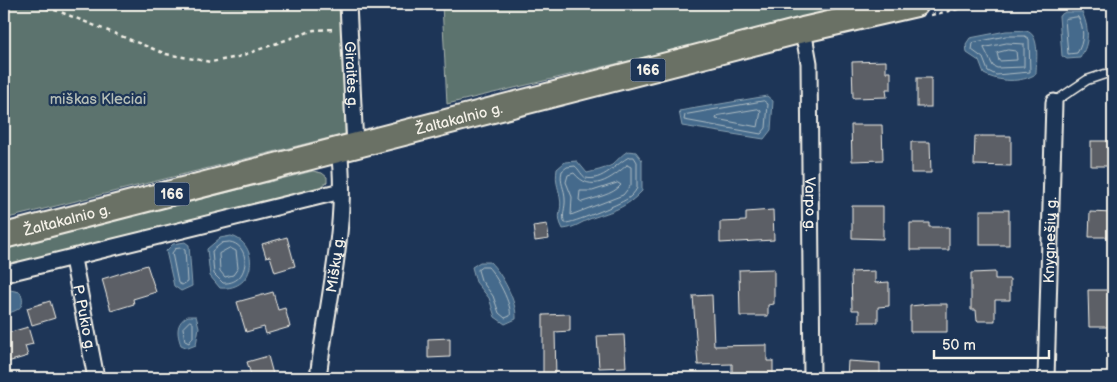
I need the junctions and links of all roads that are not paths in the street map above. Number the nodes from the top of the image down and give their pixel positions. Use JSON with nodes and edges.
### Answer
{"nodes":[{"id":1,"x":348,"y":4,"type":"edge"},
{"id":2,"x":916,"y":4,"type":"edge"},
{"id":3,"x":803,"y":30,"type":"junction"},
{"id":4,"x":1105,"y":74,"type":"dead end"},
{"id":5,"x":1054,"y":102,"type":"joint"},
{"id":6,"x":347,"y":148,"type":"junction"},
{"id":7,"x":341,"y":191,"type":"junction"},
{"id":8,"x":4,"y":236,"type":"edge"},
{"id":9,"x":73,"y":259,"type":"junction"},
{"id":10,"x":4,"y":274,"type":"edge"},
{"id":11,"x":96,"y":378,"type":"edge"},
{"id":12,"x":318,"y":378,"type":"edge"},
{"id":13,"x":812,"y":378,"type":"edge"},
{"id":14,"x":1046,"y":378,"type":"edge"}],
"edges":[{"from":1,"to":6,"type":"street","name":"Giraitės g."},
{"from":2,"to":3,"type":"main road","name":"Žaltakalnio g.","number":"166"},
{"from":3,"to":6,"type":"main road","name":"Žaltakalnio g.","number":"166"},
{"from":3,"to":13,"type":"street","name":"Varpo g."},
{"from":4,"to":5,"type":"lane"},
{"from":5,"to":14,"type":"street","name":"Knygnešių g."},
{"from":6,"to":7,"type":"street","name":"Miškų g."},
{"from":6,"to":8,"type":"main road","name":"Žaltakalnio g.","number":"166"},
{"from":7,"to":9,"type":"street"},
{"from":7,"to":12,"type":"street","name":"Miškų g."},
{"from":9,"to":10,"type":"street"},
{"from":9,"to":11,"type":"street","name":"P. Pukio g."}]}
